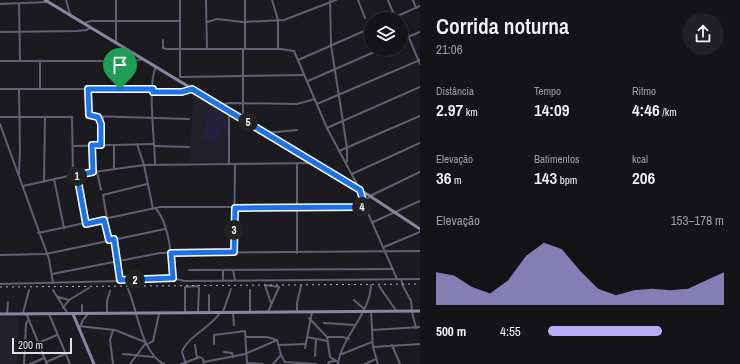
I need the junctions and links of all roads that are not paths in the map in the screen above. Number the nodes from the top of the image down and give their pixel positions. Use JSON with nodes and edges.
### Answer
{"nodes":[{"id":1,"x":2,"y":0,"type":"edge"},
{"id":2,"x":66,"y":0,"type":"edge"},
{"id":3,"x":116,"y":0,"type":"edge"},
{"id":4,"x":180,"y":0,"type":"edge"},
{"id":5,"x":206,"y":0,"type":"edge"},
{"id":6,"x":245,"y":0,"type":"edge"},
{"id":7,"x":272,"y":0,"type":"edge"},
{"id":8,"x":336,"y":0,"type":"edge"},
{"id":9,"x":358,"y":0,"type":"edge"},
{"id":10,"x":388,"y":0,"type":"edge"},
{"id":11,"x":413,"y":0,"type":"edge"},
{"id":12,"x":46,"y":1,"type":"edge"},
{"id":13,"x":330,"y":1,"type":"edge"},
{"id":14,"x":1,"y":4,"type":"edge"},
{"id":15,"x":19,"y":4,"type":"junction"},
{"id":16,"x":420,"y":6,"type":"edge"},
{"id":17,"x":416,"y":8,"type":"junction"},
{"id":18,"x":393,"y":12,"type":"edge"},
{"id":19,"x":406,"y":12,"type":"edge"},
{"id":20,"x":70,"y":15,"type":"junction"},
{"id":21,"x":364,"y":15,"type":"edge"},
{"id":22,"x":207,"y":20,"type":"junction"},
{"id":23,"x":278,"y":20,"type":"junction"},
{"id":24,"x":116,"y":21,"type":"junction"},
{"id":25,"x":180,"y":22,"type":"junction"},
{"id":26,"x":245,"y":22,"type":"junction"},
{"id":27,"x":84,"y":23,"type":"junction"},
{"id":28,"x":92,"y":28,"type":"junction"},
{"id":29,"x":364,"y":31,"type":"edge"},
{"id":30,"x":0,"y":32,"type":"edge"},
{"id":31,"x":20,"y":32,"type":"junction"},
{"id":32,"x":420,"y":32,"type":"edge"},
{"id":33,"x":409,"y":37,"type":"joint"},
{"id":34,"x":163,"y":40,"type":"dead end"},
{"id":35,"x":116,"y":43,"type":"junction"},
{"id":36,"x":331,"y":45,"type":"junction"},
{"id":37,"x":180,"y":48,"type":"junction"},
{"id":38,"x":206,"y":49,"type":"junction"},
{"id":39,"x":244,"y":49,"type":"junction"},
{"id":40,"x":278,"y":49,"type":"junction"},
{"id":41,"x":135,"y":55,"type":"junction"},
{"id":42,"x":365,"y":56,"type":"edge"},
{"id":43,"x":142,"y":60,"type":"junction"},
{"id":44,"x":298,"y":60,"type":"junction"},
{"id":45,"x":419,"y":60,"type":"edge"},
{"id":46,"x":0,"y":61,"type":"edge"},
{"id":47,"x":20,"y":61,"type":"junction"},
{"id":48,"x":40,"y":61,"type":"junction"},
{"id":49,"x":133,"y":61,"type":"junction"},
{"id":50,"x":420,"y":64,"type":"edge"},
{"id":51,"x":156,"y":67,"type":"junction"},
{"id":52,"x":334,"y":69,"type":"junction"},
{"id":53,"x":305,"y":75,"type":"junction"},
{"id":54,"x":243,"y":76,"type":"junction"},
{"id":55,"x":180,"y":79,"type":"junction"},
{"id":56,"x":308,"y":81,"type":"junction"},
{"id":57,"x":420,"y":87,"type":"edge"},
{"id":58,"x":0,"y":89,"type":"edge"},
{"id":59,"x":40,"y":89,"type":"junction"},
{"id":60,"x":88,"y":89,"type":"junction"},
{"id":61,"x":192,"y":89,"type":"junction"},
{"id":62,"x":19,"y":90,"type":"junction"},
{"id":63,"x":153,"y":91,"type":"junction"},
{"id":64,"x":338,"y":95,"type":"junction"},
{"id":65,"x":315,"y":99,"type":"junction"},
{"id":66,"x":243,"y":103,"type":"junction"},
{"id":67,"x":317,"y":104,"type":"junction"},
{"id":68,"x":219,"y":105,"type":"junction"},
{"id":69,"x":229,"y":111,"type":"junction"},
{"id":70,"x":20,"y":116,"type":"junction"},
{"id":71,"x":420,"y":116,"type":"edge"},
{"id":72,"x":0,"y":117,"type":"edge"},
{"id":73,"x":98,"y":117,"type":"junction"},
{"id":74,"x":103,"y":117,"type":"junction"},
{"id":75,"x":45,"y":118,"type":"junction"},
{"id":76,"x":153,"y":118,"type":"junction"},
{"id":77,"x":189,"y":119,"type":"dead end"},
{"id":78,"x":243,"y":119,"type":"junction"},
{"id":79,"x":343,"y":121,"type":"junction"},
{"id":80,"x":0,"y":124,"type":"edge"},
{"id":81,"x":101,"y":124,"type":"junction"},
{"id":82,"x":327,"y":128,"type":"junction"},
{"id":83,"x":297,"y":130,"type":"dead end"},
{"id":84,"x":266,"y":133,"type":"junction"},
{"id":85,"x":420,"y":143,"type":"edge"},
{"id":86,"x":137,"y":144,"type":"junction"},
{"id":87,"x":92,"y":145,"type":"junction"},
{"id":88,"x":101,"y":145,"type":"junction"},
{"id":89,"x":114,"y":145,"type":"junction"},
{"id":90,"x":154,"y":145,"type":"junction"},
{"id":91,"x":73,"y":146,"type":"junction"},
{"id":92,"x":189,"y":147,"type":"dead end"},
{"id":93,"x":347,"y":148,"type":"junction"},
{"id":94,"x":339,"y":151,"type":"junction"},
{"id":95,"x":347,"y":162,"type":"junction"},
{"id":96,"x":315,"y":163,"type":"junction"},
{"id":97,"x":144,"y":164,"type":"junction"},
{"id":98,"x":155,"y":164,"type":"junction"},
{"id":99,"x":229,"y":164,"type":"junction"},
{"id":100,"x":235,"y":164,"type":"junction"},
{"id":101,"x":297,"y":164,"type":"junction"},
{"id":102,"x":114,"y":168,"type":"junction"},
{"id":103,"x":93,"y":172,"type":"junction"},
{"id":104,"x":97,"y":172,"type":"junction"},
{"id":105,"x":420,"y":172,"type":"edge"},
{"id":106,"x":352,"y":174,"type":"junction"},
{"id":107,"x":19,"y":175,"type":"junction"},
{"id":108,"x":74,"y":175,"type":"junction"},
{"id":109,"x":77,"y":175,"type":"junction"},
{"id":110,"x":45,"y":176,"type":"junction"},
{"id":111,"x":54,"y":179,"type":"junction"},
{"id":112,"x":48,"y":181,"type":"junction"},
{"id":113,"x":44,"y":182,"type":"junction"},
{"id":114,"x":147,"y":184,"type":"junction"},
{"id":115,"x":23,"y":186,"type":"junction"},
{"id":116,"x":101,"y":190,"type":"dead end"},
{"id":117,"x":360,"y":190,"type":"junction"},
{"id":118,"x":370,"y":196,"type":"junction"},
{"id":119,"x":420,"y":201,"type":"edge"},
{"id":120,"x":364,"y":204,"type":"junction"},
{"id":121,"x":160,"y":207,"type":"junction"},
{"id":122,"x":297,"y":207,"type":"junction"},
{"id":123,"x":235,"y":208,"type":"junction"},
{"id":124,"x":154,"y":209,"type":"junction"},
{"id":125,"x":159,"y":212,"type":"junction"},
{"id":126,"x":396,"y":212,"type":"junction"},
{"id":127,"x":106,"y":220,"type":"junction"},
{"id":128,"x":373,"y":222,"type":"junction"},
{"id":129,"x":86,"y":224,"type":"junction"},
{"id":130,"x":64,"y":228,"type":"junction"},
{"id":131,"x":165,"y":229,"type":"junction"},
{"id":132,"x":420,"y":230,"type":"edge"},
{"id":133,"x":38,"y":233,"type":"junction"},
{"id":134,"x":114,"y":239,"type":"junction"},
{"id":135,"x":109,"y":240,"type":"junction"},
{"id":136,"x":384,"y":247,"type":"junction"},
{"id":137,"x":420,"y":251,"type":"edge"},
{"id":138,"x":234,"y":252,"type":"junction"},
{"id":139,"x":385,"y":252,"type":"junction"},
{"id":140,"x":171,"y":253,"type":"junction"},
{"id":141,"x":297,"y":253,"type":"junction"},
{"id":142,"x":46,"y":254,"type":"junction"},
{"id":143,"x":0,"y":255,"type":"edge"},
{"id":144,"x":117,"y":261,"type":"junction"},
{"id":145,"x":393,"y":269,"type":"junction"},
{"id":146,"x":189,"y":270,"type":"dead end"},
{"id":147,"x":223,"y":270,"type":"junction"},
{"id":148,"x":233,"y":270,"type":"junction"},
{"id":149,"x":52,"y":274,"type":"junction"},
{"id":150,"x":173,"y":278,"type":"junction"},
{"id":151,"x":397,"y":279,"type":"junction"},
{"id":152,"x":401,"y":279,"type":"junction"},
{"id":153,"x":420,"y":279,"type":"edge"},
{"id":154,"x":120,"y":280,"type":"junction"},
{"id":155,"x":223,"y":280,"type":"junction"},
{"id":156,"x":235,"y":280,"type":"junction"},
{"id":157,"x":53,"y":283,"type":"junction"},
{"id":158,"x":0,"y":284,"type":"edge"},
{"id":159,"x":371,"y":285,"type":"dead end"},
{"id":160,"x":301,"y":286,"type":"dead end"},
{"id":161,"x":379,"y":286,"type":"dead end"},
{"id":162,"x":89,"y":288,"type":"dead end"},
{"id":163,"x":128,"y":289,"type":"dead end"},
{"id":164,"x":231,"y":289,"type":"dead end"},
{"id":165,"x":29,"y":290,"type":"dead end"},
{"id":166,"x":53,"y":290,"type":"dead end"},
{"id":167,"x":250,"y":290,"type":"dead end"},
{"id":168,"x":110,"y":291,"type":"dead end"},
{"id":169,"x":209,"y":296,"type":"dead end"},
{"id":170,"x":58,"y":297,"type":"junction"},
{"id":171,"x":69,"y":300,"type":"junction"},
{"id":172,"x":354,"y":300,"type":"dead end"},
{"id":173,"x":8,"y":302,"type":"dead end"},
{"id":174,"x":271,"y":303,"type":"junction"},
{"id":175,"x":82,"y":305,"type":"dead end"},
{"id":176,"x":63,"y":308,"type":"junction"},
{"id":177,"x":364,"y":310,"type":"junction"},
{"id":178,"x":250,"y":312,"type":"junction"},
{"id":179,"x":268,"y":312,"type":"junction"},
{"id":180,"x":298,"y":312,"type":"junction"},
{"id":181,"x":312,"y":312,"type":"junction"},
{"id":182,"x":370,"y":312,"type":"junction"},
{"id":183,"x":397,"y":312,"type":"junction"},
{"id":184,"x":412,"y":312,"type":"junction"},
{"id":185,"x":420,"y":312,"type":"edge"},
{"id":186,"x":209,"y":313,"type":"junction"},
{"id":187,"x":222,"y":313,"type":"junction"},
{"id":188,"x":233,"y":313,"type":"junction"},
{"id":189,"x":0,"y":314,"type":"edge"},
{"id":190,"x":7,"y":314,"type":"junction"},
{"id":191,"x":49,"y":314,"type":"junction"},
{"id":192,"x":68,"y":314,"type":"junction"},
{"id":193,"x":73,"y":314,"type":"junction"},
{"id":194,"x":82,"y":314,"type":"junction"},
{"id":195,"x":88,"y":314,"type":"junction"},
{"id":196,"x":107,"y":314,"type":"junction"},
{"id":197,"x":135,"y":314,"type":"junction"},
{"id":198,"x":159,"y":314,"type":"junction"},
{"id":199,"x":184,"y":314,"type":"junction"},
{"id":200,"x":198,"y":314,"type":"junction"},
{"id":201,"x":25,"y":315,"type":"junction"},
{"id":202,"x":309,"y":318,"type":"junction"},
{"id":203,"x":29,"y":320,"type":"junction"},
{"id":204,"x":324,"y":323,"type":"dead end"},
{"id":205,"x":234,"y":325,"type":"dead end"},
{"id":206,"x":355,"y":325,"type":"junction"},
{"id":207,"x":79,"y":327,"type":"junction"},
{"id":208,"x":420,"y":327,"type":"edge"},
{"id":209,"x":416,"y":328,"type":"junction"},
{"id":210,"x":113,"y":330,"type":"junction"},
{"id":211,"x":372,"y":330,"type":"junction"},
{"id":212,"x":57,"y":335,"type":"junction"},
{"id":213,"x":246,"y":337,"type":"junction"},
{"id":214,"x":307,"y":337,"type":"junction"},
{"id":215,"x":327,"y":337,"type":"junction"},
{"id":216,"x":349,"y":339,"type":"junction"},
{"id":217,"x":277,"y":340,"type":"junction"},
{"id":218,"x":316,"y":340,"type":"junction"},
{"id":219,"x":327,"y":341,"type":"junction"},
{"id":220,"x":372,"y":342,"type":"junction"},
{"id":221,"x":38,"y":343,"type":"junction"},
{"id":222,"x":146,"y":344,"type":"junction"},
{"id":223,"x":214,"y":344,"type":"dead end"},
{"id":224,"x":306,"y":344,"type":"junction"},
{"id":225,"x":420,"y":344,"type":"edge"},
{"id":226,"x":195,"y":345,"type":"dead end"},
{"id":227,"x":279,"y":345,"type":"junction"},
{"id":228,"x":392,"y":345,"type":"junction"},
{"id":229,"x":398,"y":345,"type":"junction"},
{"id":230,"x":373,"y":347,"type":"junction"},
{"id":231,"x":306,"y":348,"type":"dead end"},
{"id":232,"x":224,"y":352,"type":"dead end"},
{"id":233,"x":395,"y":353,"type":"junction"},
{"id":234,"x":65,"y":354,"type":"junction"},
{"id":235,"x":123,"y":354,"type":"dead end"},
{"id":236,"x":245,"y":354,"type":"junction"},
{"id":237,"x":342,"y":354,"type":"junction"},
{"id":238,"x":281,"y":355,"type":"junction"},
{"id":239,"x":136,"y":356,"type":"junction"},
{"id":240,"x":315,"y":356,"type":"dead end"},
{"id":241,"x":198,"y":357,"type":"junction"},
{"id":242,"x":233,"y":357,"type":"junction"},
{"id":243,"x":330,"y":357,"type":"junction"},
{"id":244,"x":44,"y":358,"type":"junction"},
{"id":245,"x":154,"y":358,"type":"junction"},
{"id":246,"x":376,"y":359,"type":"junction"},
{"id":247,"x":330,"y":362,"type":"junction"},
{"id":248,"x":338,"y":362,"type":"edge"},
{"id":249,"x":46,"y":363,"type":"edge"},
{"id":250,"x":186,"y":363,"type":"edge"},
{"id":251,"x":204,"y":363,"type":"edge"},
{"id":252,"x":24,"y":364,"type":"edge"},
{"id":253,"x":30,"y":364,"type":"edge"},
{"id":254,"x":70,"y":364,"type":"edge"},
{"id":255,"x":94,"y":364,"type":"edge"},
{"id":256,"x":113,"y":364,"type":"edge"},
{"id":257,"x":130,"y":364,"type":"edge"},
{"id":258,"x":164,"y":364,"type":"edge"},
{"id":259,"x":181,"y":364,"type":"edge"},
{"id":260,"x":263,"y":364,"type":"edge"},
{"id":261,"x":273,"y":364,"type":"edge"},
{"id":262,"x":316,"y":364,"type":"edge"},
{"id":263,"x":328,"y":364,"type":"edge"},
{"id":264,"x":365,"y":364,"type":"edge"},
{"id":265,"x":378,"y":364,"type":"edge"},
{"id":266,"x":400,"y":364,"type":"edge"}],
"edges":[{"from":1,"to":14,"type":"street"},
{"from":2,"to":20,"type":"street"},
{"from":3,"to":24,"type":"street"},
{"from":4,"to":25,"type":"street"},
{"from":5,"to":22,"type":"street"},
{"from":6,"to":26,"type":"street"},
{"from":7,"to":23,"type":"street"},
{"from":8,"to":13,"type":"street"},
{"from":9,"to":21,"type":"street"},
{"from":10,"to":18,"type":"street"},
{"from":11,"to":17,"type":"street"},
{"from":12,"to":15,"type":"street"},
{"from":12,"to":20,"type":"street"},
{"from":13,"to":23,"type":"street"},
{"from":13,"to":36,"type":"street"},
{"from":14,"to":15,"type":"street"},
{"from":15,"to":31,"type":"street"},
{"from":16,"to":17,"type":"street"},
{"from":17,"to":19,"type":"street"},
{"from":20,"to":27,"type":"street"},
{"from":22,"to":26,"type":"street"},
{"from":22,"to":38,"type":"street"},
{"from":23,"to":26,"type":"street"},
{"from":23,"to":40,"type":"street"},
{"from":24,"to":25,"type":"street"},
{"from":24,"to":27,"type":"street"},
{"from":24,"to":35,"type":"street"},
{"from":25,"to":37,"type":"street"},
{"from":26,"to":39,"type":"street"},
{"from":27,"to":28,"type":"street"},
{"from":28,"to":31,"type":"street"},
{"from":28,"to":35,"type":"street"},
{"from":29,"to":36,"type":"street"},
{"from":30,"to":31,"type":"street"},
{"from":31,"to":47,"type":"street"},
{"from":32,"to":33,"type":"street"},
{"from":33,"to":45,"type":"street"},
{"from":34,"to":37,"type":"street"},
{"from":35,"to":41,"type":"street"},
{"from":36,"to":44,"type":"street"},
{"from":36,"to":52,"type":"street"},
{"from":37,"to":38,"type":"street"},
{"from":37,"to":55,"type":"street"},
{"from":38,"to":39,"type":"street"},
{"from":39,"to":40,"type":"street"},
{"from":39,"to":54,"type":"street"},
{"from":40,"to":44,"type":"street"},
{"from":41,"to":43,"type":"street"},
{"from":41,"to":49,"type":"street"},
{"from":42,"to":52,"type":"street"},
{"from":43,"to":49,"type":"street"},
{"from":43,"to":51,"type":"street"},
{"from":44,"to":53,"type":"street"},
{"from":45,"to":50,"type":"street"},
{"from":45,"to":64,"type":"street"},
{"from":46,"to":47,"type":"street"},
{"from":47,"to":48,"type":"street"},
{"from":48,"to":49,"type":"street"},
{"from":48,"to":59,"type":"street"},
{"from":51,"to":55,"type":"street"},
{"from":51,"to":63,"type":"street"},
{"from":52,"to":56,"type":"street"},
{"from":52,"to":64,"type":"street"},
{"from":53,"to":54,"type":"street"},
{"from":53,"to":56,"type":"street"},
{"from":54,"to":55,"type":"street"},
{"from":54,"to":66,"type":"street"},
{"from":55,"to":61,"type":"street"},
{"from":56,"to":65,"type":"street"},
{"from":57,"to":79,"type":"street"},
{"from":58,"to":62,"type":"street"},
{"from":59,"to":60,"type":"street"},
{"from":59,"to":62,"type":"street"},
{"from":60,"to":63,"type":"street"},
{"from":60,"to":73,"type":"street"},
{"from":61,"to":63,"type":"street"},
{"from":61,"to":68,"type":"street"},
{"from":62,"to":70,"type":"street"},
{"from":63,"to":76,"type":"street"},
{"from":64,"to":67,"type":"street"},
{"from":64,"to":79,"type":"street"},
{"from":65,"to":66,"type":"street"},
{"from":65,"to":67,"type":"street"},
{"from":66,"to":68,"type":"street"},
{"from":66,"to":78,"type":"street"},
{"from":67,"to":82,"type":"street"},
{"from":68,"to":69,"type":"street"},
{"from":69,"to":78,"type":"street"},
{"from":69,"to":99,"type":"street"},
{"from":70,"to":72,"type":"street"},
{"from":70,"to":75,"type":"street"},
{"from":70,"to":107,"type":"street"},
{"from":71,"to":93,"type":"street"},
{"from":73,"to":74,"type":"street"},
{"from":73,"to":81,"type":"street"},
{"from":74,"to":76,"type":"street"},
{"from":74,"to":81,"type":"street"},
{"from":75,"to":91,"type":"street"},
{"from":75,"to":110,"type":"street"},
{"from":76,"to":77,"type":"street"},
{"from":76,"to":90,"type":"street"},
{"from":78,"to":84,"type":"street"},
{"from":79,"to":82,"type":"street"},
{"from":79,"to":93,"type":"street"},
{"from":80,"to":107,"type":"street"},
{"from":81,"to":88,"type":"street"},
{"from":82,"to":94,"type":"street"},
{"from":83,"to":84,"type":"street"},
{"from":84,"to":96,"type":"street"},
{"from":85,"to":106,"type":"street"},
{"from":86,"to":89,"type":"street"},
{"from":86,"to":90,"type":"street"},
{"from":86,"to":97,"type":"street"},
{"from":87,"to":88,"type":"street"},
{"from":87,"to":91,"type":"street"},
{"from":87,"to":103,"type":"street"},
{"from":88,"to":89,"type":"street"},
{"from":89,"to":102,"type":"street"},
{"from":90,"to":92,"type":"street"},
{"from":90,"to":98,"type":"street"},
{"from":91,"to":108,"type":"street"},
{"from":93,"to":94,"type":"street"},
{"from":93,"to":95,"type":"street"},
{"from":94,"to":95,"type":"street"},
{"from":95,"to":106,"type":"street"},
{"from":96,"to":101,"type":"street"},
{"from":96,"to":117,"type":"street"},
{"from":97,"to":98,"type":"street"},
{"from":97,"to":102,"type":"street"},
{"from":97,"to":114,"type":"street"},
{"from":98,"to":99,"type":"street"},
{"from":99,"to":100,"type":"street"},
{"from":100,"to":101,"type":"street"},
{"from":100,"to":123,"type":"street"},
{"from":101,"to":122,"type":"street"},
{"from":102,"to":104,"type":"street"},
{"from":103,"to":104,"type":"street"},
{"from":103,"to":109,"type":"street"},
{"from":104,"to":116,"type":"street"},
{"from":105,"to":118,"type":"street"},
{"from":106,"to":117,"type":"street"},
{"from":107,"to":115,"type":"street"},
{"from":108,"to":109,"type":"street"},
{"from":108,"to":111,"type":"street"},
{"from":109,"to":129,"type":"street"},
{"from":110,"to":112,"type":"street"},
{"from":110,"to":113,"type":"street"},
{"from":111,"to":112,"type":"street"},
{"from":111,"to":130,"type":"street"},
{"from":112,"to":113,"type":"street"},
{"from":113,"to":115,"type":"street"},
{"from":114,"to":124,"type":"street"},
{"from":114,"to":127,"type":"street"},
{"from":115,"to":133,"type":"street"},
{"from":117,"to":118,"type":"street"},
{"from":117,"to":120,"type":"street"},
{"from":118,"to":120,"type":"street"},
{"from":118,"to":126,"type":"street"},
{"from":119,"to":126,"type":"street"},
{"from":120,"to":122,"type":"street"},
{"from":120,"to":128,"type":"street"},
{"from":121,"to":123,"type":"street"},
{"from":121,"to":124,"type":"street"},
{"from":121,"to":125,"type":"street"},
{"from":122,"to":123,"type":"street"},
{"from":122,"to":141,"type":"street"},
{"from":123,"to":138,"type":"street"},
{"from":124,"to":125,"type":"street"},
{"from":124,"to":127,"type":"street"},
{"from":125,"to":131,"type":"street"},
{"from":126,"to":128,"type":"street"},
{"from":126,"to":132,"type":"street"},
{"from":127,"to":129,"type":"street"},
{"from":127,"to":135,"type":"street"},
{"from":128,"to":136,"type":"street"},
{"from":129,"to":130,"type":"street"},
{"from":130,"to":133,"type":"street"},
{"from":131,"to":134,"type":"street"},
{"from":131,"to":140,"type":"street"},
{"from":132,"to":136,"type":"street"},
{"from":133,"to":142,"type":"street"},
{"from":134,"to":135,"type":"street"},
{"from":134,"to":144,"type":"street"},
{"from":135,"to":142,"type":"street"},
{"from":136,"to":139,"type":"street"},
{"from":137,"to":139,"type":"street"},
{"from":138,"to":140,"type":"street"},
{"from":138,"to":141,"type":"street"},
{"from":139,"to":141,"type":"street"},
{"from":139,"to":145,"type":"street"},
{"from":140,"to":144,"type":"street"},
{"from":140,"to":150,"type":"street"},
{"from":142,"to":143,"type":"street"},
{"from":142,"to":149,"type":"street"},
{"from":144,"to":149,"type":"street"},
{"from":144,"to":154,"type":"street"},
{"from":145,"to":148,"type":"street"},
{"from":145,"to":151,"type":"street"},
{"from":146,"to":147,"type":"street"},
{"from":147,"to":148,"type":"street"},
{"from":147,"to":155,"type":"street"},
{"from":148,"to":156,"type":"street"},
{"from":149,"to":157,"type":"street"},
{"from":150,"to":154,"type":"street"},
{"from":150,"to":155,"type":"street"},
{"from":151,"to":152,"type":"street"},
{"from":151,"to":156,"type":"street"},
{"from":152,"to":153,"type":"street"},
{"from":152,"to":184,"type":"street"},
{"from":154,"to":157,"type":"street"},
{"from":155,"to":156,"type":"street"},
{"from":157,"to":158,"type":"street"},
{"from":159,"to":177,"type":"street"},
{"from":160,"to":180,"type":"street"},
{"from":161,"to":183,"type":"street"},
{"from":162,"to":171,"type":"street"},
{"from":163,"to":197,"type":"street"},
{"from":164,"to":187,"type":"street"},
{"from":165,"to":201,"type":"street"},
{"from":166,"to":170,"type":"street"},
{"from":167,"to":178,"type":"street"},
{"from":168,"to":196,"type":"street"},
{"from":169,"to":186,"type":"street"},
{"from":170,"to":171,"type":"street"},
{"from":170,"to":176,"type":"street"},
{"from":171,"to":176,"type":"street"},
{"from":172,"to":177,"type":"street"},
{"from":173,"to":190,"type":"street"},
{"from":174,"to":174,"type":"street"},
{"from":174,"to":179,"type":"street"},
{"from":175,"to":194,"type":"street"},
{"from":176,"to":192,"type":"street"},
{"from":177,"to":181,"type":"street"},
{"from":177,"to":182,"type":"street"},
{"from":177,"to":206,"type":"street"},
{"from":178,"to":179,"type":"street"},
{"from":178,"to":188,"type":"street"},
{"from":179,"to":180,"type":"street"},
{"from":180,"to":181,"type":"street"},
{"from":181,"to":202,"type":"street"},
{"from":182,"to":183,"type":"street"},
{"from":182,"to":211,"type":"street"},
{"from":183,"to":184,"type":"street"},
{"from":184,"to":185,"type":"street"},
{"from":184,"to":209,"type":"street"},
{"from":186,"to":187,"type":"street"},
{"from":186,"to":200,"type":"street"},
{"from":187,"to":188,"type":"street"},
{"from":187,"to":250,"type":"street"},
{"from":188,"to":205,"type":"street"},
{"from":189,"to":190,"type":"street"},
{"from":190,"to":201,"type":"street"},
{"from":191,"to":192,"type":"street"},
{"from":191,"to":201,"type":"street"},
{"from":191,"to":212,"type":"street"},
{"from":192,"to":193,"type":"street"},
{"from":193,"to":194,"type":"street"},
{"from":193,"to":207,"type":"street"},
{"from":194,"to":195,"type":"street"},
{"from":195,"to":196,"type":"street"},
{"from":195,"to":207,"type":"street"},
{"from":196,"to":197,"type":"street"},
{"from":197,"to":198,"type":"street"},
{"from":197,"to":222,"type":"street"},
{"from":198,"to":199,"type":"street"},
{"from":198,"to":222,"type":"street"},
{"from":199,"to":200,"type":"street"},
{"from":199,"to":200,"type":"street"},
{"from":201,"to":203,"type":"street"},
{"from":202,"to":214,"type":"street"},
{"from":202,"to":215,"type":"street"},
{"from":203,"to":221,"type":"street"},
{"from":203,"to":252,"type":"street"},
{"from":204,"to":206,"type":"street"},
{"from":206,"to":216,"type":"street"},
{"from":207,"to":210,"type":"street"},
{"from":207,"to":255,"type":"street"},
{"from":208,"to":209,"type":"street"},
{"from":209,"to":211,"type":"street"},
{"from":210,"to":222,"type":"street"},
{"from":210,"to":256,"type":"street"},
{"from":211,"to":220,"type":"street"},
{"from":212,"to":221,"type":"street"},
{"from":212,"to":234,"type":"street"},
{"from":213,"to":217,"type":"street"},
{"from":213,"to":223,"type":"street"},
{"from":213,"to":236,"type":"street"},
{"from":214,"to":218,"type":"street"},
{"from":214,"to":224,"type":"street"},
{"from":215,"to":216,"type":"street"},
{"from":215,"to":219,"type":"street"},
{"from":216,"to":237,"type":"street"},
{"from":217,"to":227,"type":"street"},
{"from":217,"to":236,"type":"street"},
{"from":218,"to":219,"type":"street"},
{"from":218,"to":240,"type":"street"},
{"from":219,"to":243,"type":"street"},
{"from":220,"to":230,"type":"street"},
{"from":220,"to":237,"type":"street"},
{"from":221,"to":244,"type":"street"},
{"from":222,"to":239,"type":"street"},
{"from":222,"to":245,"type":"street"},
{"from":224,"to":227,"type":"street"},
{"from":224,"to":231,"type":"street"},
{"from":225,"to":229,"type":"street"},
{"from":226,"to":241,"type":"street"},
{"from":227,"to":238,"type":"street"},
{"from":228,"to":229,"type":"street"},
{"from":228,"to":230,"type":"street"},
{"from":228,"to":233,"type":"street"},
{"from":229,"to":233,"type":"street"},
{"from":230,"to":246,"type":"street"},
{"from":232,"to":242,"type":"street"},
{"from":233,"to":266,"type":"street"},
{"from":234,"to":249,"type":"street"},
{"from":234,"to":254,"type":"street"},
{"from":235,"to":239,"type":"street"},
{"from":236,"to":242,"type":"street"},
{"from":236,"to":260,"type":"street"},
{"from":237,"to":248,"type":"street"},
{"from":238,"to":261,"type":"street"},
{"from":238,"to":262,"type":"street"},
{"from":239,"to":245,"type":"street"},
{"from":239,"to":257,"type":"street"},
{"from":241,"to":250,"type":"street"},
{"from":241,"to":251,"type":"street"},
{"from":242,"to":251,"type":"street"},
{"from":243,"to":247,"type":"street"},
{"from":243,"to":248,"type":"street"},
{"from":244,"to":249,"type":"street"},
{"from":244,"to":253,"type":"street"},
{"from":245,"to":258,"type":"street"},
{"from":246,"to":264,"type":"street"},
{"from":246,"to":265,"type":"street"},
{"from":247,"to":248,"type":"street"},
{"from":247,"to":263,"type":"street"},
{"from":250,"to":259,"type":"street"}]}
